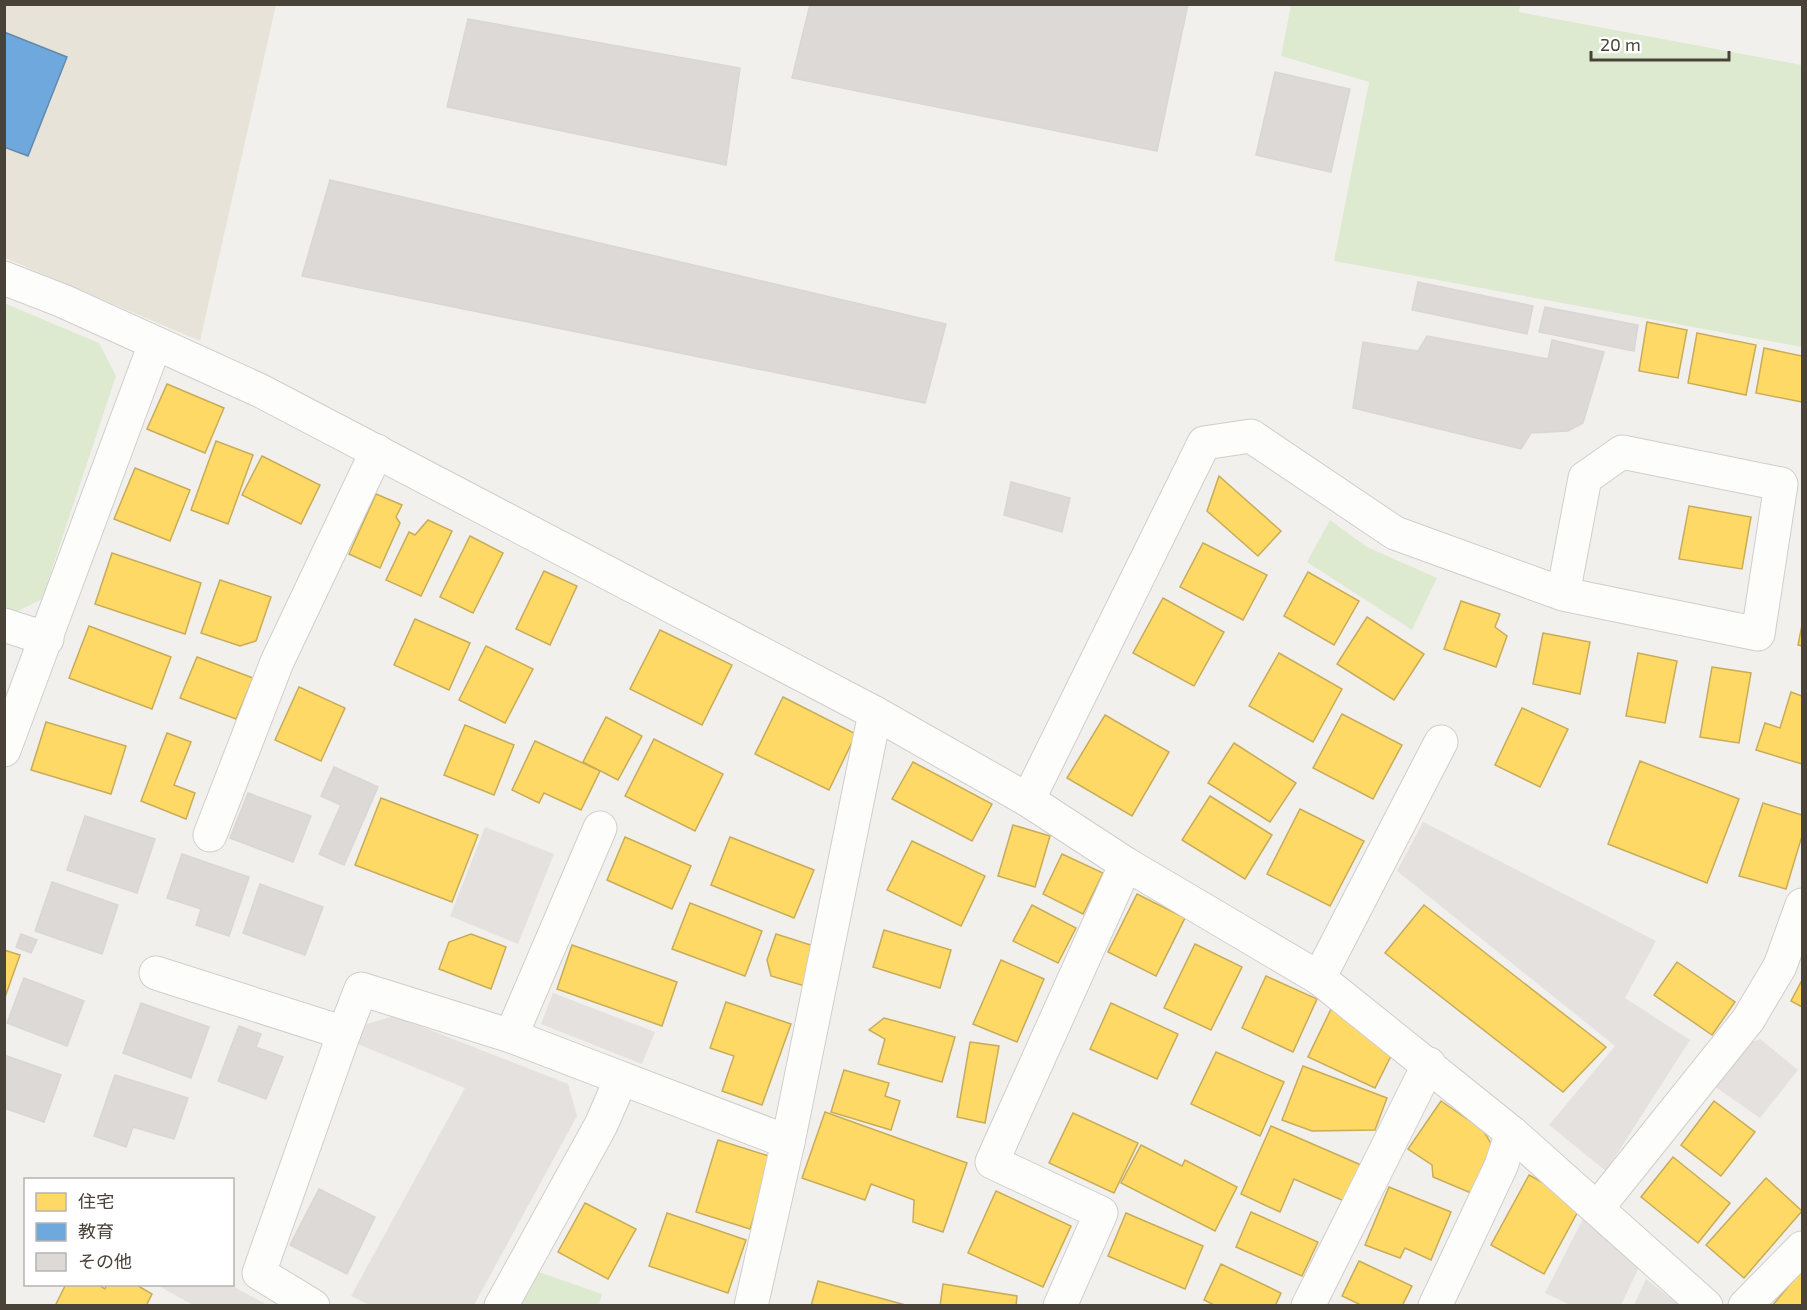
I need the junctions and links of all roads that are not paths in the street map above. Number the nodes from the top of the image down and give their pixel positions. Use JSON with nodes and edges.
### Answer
{"nodes":[{"id":1,"x":4,"y":278,"type":"edge"},
{"id":2,"x":154,"y":344,"type":"junction"},
{"id":3,"x":377,"y":451,"type":"junction"},
{"id":4,"x":1563,"y":594,"type":"junction"},
{"id":5,"x":4,"y":625,"type":"edge"},
{"id":6,"x":47,"y":639,"type":"junction"},
{"id":7,"x":875,"y":713,"type":"junction"},
{"id":8,"x":1441,"y":742,"type":"dead end"},
{"id":9,"x":4,"y":750,"type":"edge"},
{"id":10,"x":1028,"y":800,"type":"junction"},
{"id":11,"x":600,"y":828,"type":"dead end"},
{"id":12,"x":210,"y":835,"type":"dead end"},
{"id":13,"x":1126,"y":864,"type":"junction"},
{"id":14,"x":1803,"y":905,"type":"edge"},
{"id":15,"x":156,"y":973,"type":"dead end"},
{"id":16,"x":1319,"y":978,"type":"junction"},
{"id":17,"x":344,"y":1033,"type":"junction"},
{"id":18,"x":511,"y":1036,"type":"junction"},
{"id":19,"x":1429,"y":1064,"type":"junction"},
{"id":20,"x":621,"y":1079,"type":"junction"},
{"id":21,"x":1512,"y":1133,"type":"junction"},
{"id":22,"x":788,"y":1142,"type":"junction"},
{"id":23,"x":1598,"y":1207,"type":"junction"},
{"id":24,"x":1803,"y":1248,"type":"edge"},
{"id":25,"x":313,"y":1305,"type":"edge"},
{"id":26,"x":501,"y":1305,"type":"edge"},
{"id":27,"x":751,"y":1305,"type":"edge"},
{"id":28,"x":1059,"y":1305,"type":"edge"},
{"id":29,"x":1308,"y":1305,"type":"edge"},
{"id":30,"x":1435,"y":1305,"type":"edge"},
{"id":31,"x":1707,"y":1305,"type":"edge"},
{"id":32,"x":1745,"y":1305,"type":"edge"}],
"edges":[{"from":1,"to":2,"type":"street"},
{"from":2,"to":3,"type":"street"},
{"from":2,"to":6,"type":"street"},
{"from":3,"to":7,"type":"street"},
{"from":3,"to":12,"type":"street"},
{"from":4,"to":4,"type":"street"},
{"from":4,"to":10,"type":"street"},
{"from":5,"to":6,"type":"street"},
{"from":6,"to":9,"type":"street"},
{"from":7,"to":10,"type":"street"},
{"from":7,"to":22,"type":"street"},
{"from":8,"to":16,"type":"street"},
{"from":10,"to":13,"type":"street"},
{"from":11,"to":18,"type":"street"},
{"from":13,"to":16,"type":"street"},
{"from":13,"to":28,"type":"street"},
{"from":14,"to":23,"type":"street"},
{"from":15,"to":17,"type":"street"},
{"from":16,"to":19,"type":"street"},
{"from":17,"to":18,"type":"street"},
{"from":17,"to":25,"type":"street"},
{"from":18,"to":20,"type":"street"},
{"from":19,"to":21,"type":"street"},
{"from":19,"to":29,"type":"street"},
{"from":20,"to":22,"type":"street"},
{"from":20,"to":26,"type":"street"},
{"from":21,"to":23,"type":"street"},
{"from":21,"to":30,"type":"street"},
{"from":22,"to":27,"type":"street"},
{"from":23,"to":31,"type":"street"},
{"from":24,"to":32,"type":"street"}]}
